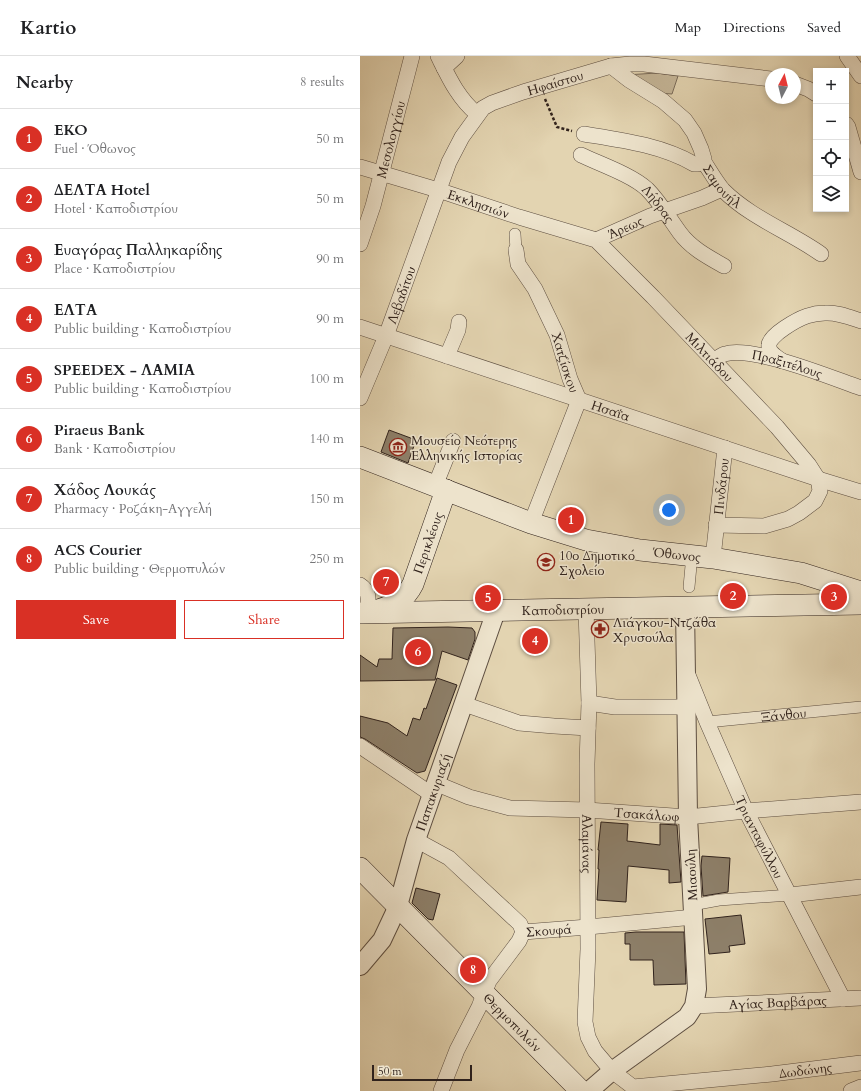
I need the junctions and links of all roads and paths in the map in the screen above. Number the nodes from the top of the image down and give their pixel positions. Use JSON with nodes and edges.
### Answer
{"nodes":[{"id":1,"x":412,"y":56,"type":"edge"},
{"id":2,"x":457,"y":56,"type":"edge"},
{"id":3,"x":847,"y":56,"type":"edge"},
{"id":4,"x":441,"y":62,"type":"edge"},
{"id":5,"x":611,"y":66,"type":"junction"},
{"id":6,"x":861,"y":76,"type":"edge"},
{"id":7,"x":765,"y":79,"type":"edge"},
{"id":8,"x":801,"y":86,"type":"edge"},
{"id":9,"x":540,"y":87,"type":"junction"},
{"id":10,"x":813,"y":92,"type":"edge"},
{"id":11,"x":477,"y":114,"type":"junction"},
{"id":12,"x":557,"y":127,"type":"dead end"},
{"id":13,"x":849,"y":131,"type":"edge"},
{"id":14,"x":584,"y":134,"type":"dead end"},
{"id":15,"x":581,"y":155,"type":"dead end"},
{"id":16,"x":704,"y":162,"type":"junction"},
{"id":17,"x":360,"y":167,"type":"edge"},
{"id":18,"x":861,"y":172,"type":"edge"},
{"id":19,"x":381,"y":173,"type":"junction"},
{"id":20,"x":722,"y":189,"type":"junction"},
{"id":21,"x":438,"y":190,"type":"junction"},
{"id":22,"x":665,"y":211,"type":"junction"},
{"id":23,"x":515,"y":234,"type":"dead end"},
{"id":24,"x":596,"y":240,"type":"junction"},
{"id":25,"x":360,"y":244,"type":"edge"},
{"id":26,"x":516,"y":250,"type":"joint"},
{"id":27,"x":821,"y":254,"type":"dead end"},
{"id":28,"x":724,"y":266,"type":"dead end"},
{"id":29,"x":861,"y":321,"type":"edge"},
{"id":30,"x":459,"y":322,"type":"dead end"},
{"id":31,"x":360,"y":327,"type":"edge"},
{"id":32,"x":386,"y":336,"type":"junction"},
{"id":33,"x":447,"y":356,"type":"junction"},
{"id":34,"x":714,"y":361,"type":"junction"},
{"id":35,"x":782,"y":361,"type":"junction"},
{"id":36,"x":861,"y":388,"type":"edge"},
{"id":37,"x":360,"y":398,"type":"edge"},
{"id":38,"x":579,"y":400,"type":"junction"},
{"id":39,"x":453,"y":441,"type":"dead end"},
{"id":40,"x":725,"y":448,"type":"junction"},
{"id":41,"x":360,"y":456,"type":"edge"},
{"id":42,"x":818,"y":479,"type":"junction"},
{"id":43,"x":440,"y":488,"type":"junction"},
{"id":44,"x":861,"y":492,"type":"edge"},
{"id":45,"x":716,"y":525,"type":"junction"},
{"id":46,"x":541,"y":526,"type":"junction"},
{"id":47,"x":692,"y":555,"type":"junction"},
{"id":48,"x":713,"y":558,"type":"junction"},
{"id":49,"x":819,"y":578,"type":"junction"},
{"id":50,"x":360,"y":585,"type":"edge"},
{"id":51,"x":689,"y":587,"type":"dead end"},
{"id":52,"x":861,"y":592,"type":"edge"},
{"id":53,"x":412,"y":603,"type":"junction"},
{"id":54,"x":861,"y":604,"type":"edge"},
{"id":55,"x":817,"y":605,"type":"junction"},
{"id":56,"x":685,"y":607,"type":"junction"},
{"id":57,"x":586,"y":609,"type":"junction"},
{"id":58,"x":496,"y":611,"type":"junction"},
{"id":59,"x":362,"y":616,"type":"edge"},
{"id":60,"x":686,"y":670,"type":"junction"},
{"id":61,"x":589,"y":703,"type":"junction"},
{"id":62,"x":464,"y":704,"type":"junction"},
{"id":63,"x":686,"y":707,"type":"junction"},
{"id":64,"x":861,"y":707,"type":"edge"},
{"id":65,"x":707,"y":722,"type":"junction"},
{"id":66,"x":588,"y":728,"type":"junction"},
{"id":67,"x":360,"y":746,"type":"edge"},
{"id":68,"x":433,"y":788,"type":"junction"},
{"id":69,"x":861,"y":802,"type":"edge"},
{"id":70,"x":587,"y":810,"type":"junction"},
{"id":71,"x":746,"y":811,"type":"junction"},
{"id":72,"x":688,"y":817,"type":"junction"},
{"id":73,"x":416,"y":840,"type":"junction"},
{"id":74,"x":360,"y":868,"type":"edge"},
{"id":75,"x":861,"y":887,"type":"edge"},
{"id":76,"x":790,"y":895,"type":"junction"},
{"id":77,"x":398,"y":906,"type":"junction"},
{"id":78,"x":693,"y":911,"type":"junction"},
{"id":79,"x":588,"y":927,"type":"junction"},
{"id":80,"x":523,"y":932,"type":"junction"},
{"id":81,"x":360,"y":966,"type":"edge"},
{"id":82,"x":484,"y":993,"type":"junction"},
{"id":83,"x":861,"y":998,"type":"edge"},
{"id":84,"x":843,"y":999,"type":"junction"},
{"id":85,"x":694,"y":1006,"type":"junction"},
{"id":86,"x":861,"y":1063,"type":"edge"},
{"id":87,"x":612,"y":1071,"type":"junction"},
{"id":88,"x":861,"y":1088,"type":"edge"},
{"id":89,"x":441,"y":1091,"type":"edge"},
{"id":90,"x":581,"y":1091,"type":"edge"},
{"id":91,"x":589,"y":1091,"type":"edge"},
{"id":92,"x":851,"y":1091,"type":"edge"}],
"edges":[{"from":1,"to":19,"type":"street","name":"Μεσολογγίου"},
{"from":2,"to":4,"type":"street"},
{"from":3,"to":6,"type":"street"},
{"from":4,"to":11,"type":"street"},
{"from":5,"to":7,"type":"street","name":"Ηφαίστου"},
{"from":5,"to":9,"type":"street","name":"Ηφαίστου"},
{"from":5,"to":16,"type":"street","name":"Σαμουήλ"},
{"from":8,"to":10,"type":"street"},
{"from":9,"to":11,"type":"street","name":"Ηφαίστου"},
{"from":9,"to":12,"type":"path"},
{"from":11,"to":21,"type":"street","name":"Ηφαίστου"},
{"from":13,"to":18,"type":"street"},
{"from":14,"to":16,"type":"street"},
{"from":15,"to":22,"type":"street","name":"Λήδρας"},
{"from":16,"to":20,"type":"street","name":"Σαμουήλ"},
{"from":17,"to":19,"type":"street","name":"Εκκλησιών"},
{"from":19,"to":21,"type":"street","name":"Εκκλησιών"},
{"from":19,"to":25,"type":"street","name":"Μεσολογγίου"},
{"from":20,"to":22,"type":"street","name":"Άρεως"},
{"from":20,"to":27,"type":"street","name":"Σαμουήλ"},
{"from":21,"to":24,"type":"street","name":"Εκκλησιών"},
{"from":21,"to":32,"type":"street","name":"Λεβαδίτου"},
{"from":22,"to":24,"type":"street","name":"Άρεως"},
{"from":22,"to":28,"type":"street","name":"Λήδρας"},
{"from":23,"to":26,"type":"street"},
{"from":24,"to":34,"type":"street","name":"Μιλτιάδου"},
{"from":26,"to":38,"type":"street","name":"Χατζίσκου"},
{"from":29,"to":35,"type":"street"},
{"from":30,"to":33,"type":"street"},
{"from":31,"to":32,"type":"street","name":"Ησαΐα"},
{"from":32,"to":33,"type":"street","name":"Ησαΐα"},
{"from":32,"to":37,"type":"street","name":"Λεβαδίτου"},
{"from":33,"to":38,"type":"street","name":"Ησαΐα"},
{"from":34,"to":35,"type":"street","name":"Πραξιτέλους"},
{"from":34,"to":42,"type":"street","name":"Μιλτιάδου"},
{"from":35,"to":36,"type":"street","name":"Πραξιτέλους"},
{"from":38,"to":40,"type":"street","name":"Ησαΐα"},
{"from":38,"to":46,"type":"street","name":"Χατζίσκου"},
{"from":39,"to":43,"type":"street"},
{"from":40,"to":42,"type":"street","name":"Ησαΐα"},
{"from":40,"to":45,"type":"street","name":"Πινδάρου"},
{"from":41,"to":43,"type":"main road","name":"Όθωνος"},
{"from":42,"to":44,"type":"street","name":"Ησαΐα"},
{"from":42,"to":45,"type":"street"},
{"from":43,"to":46,"type":"main road","name":"Όθωνος"},
{"from":43,"to":53,"type":"main road","name":"Περικλέους"},
{"from":45,"to":48,"type":"street","name":"Πινδάρου"},
{"from":46,"to":47,"type":"main road","name":"Όθωνος"},
{"from":47,"to":48,"type":"main road","name":"Όθωνος"},
{"from":47,"to":51,"type":"street"},
{"from":48,"to":49,"type":"main road","name":"Όθωνος"},
{"from":49,"to":52,"type":"main road","name":"Όθωνος"},
{"from":49,"to":55,"type":"main road"},
{"from":50,"to":59,"type":"street"},
{"from":53,"to":58,"type":"main road","name":"Καποδιστρίου"},
{"from":53,"to":59,"type":"main road"},
{"from":54,"to":55,"type":"main road","name":"Καποδιστρίου"},
{"from":55,"to":56,"type":"main road","name":"Καποδιστρίου"},
{"from":56,"to":57,"type":"main road","name":"Καποδιστρίου"},
{"from":56,"to":60,"type":"street","name":"Μιαούλη"},
{"from":57,"to":58,"type":"main road","name":"Καποδιστρίου"},
{"from":57,"to":61,"type":"street","name":"Αλαμάνας"},
{"from":58,"to":62,"type":"street","name":"Παπακυριαζή"},
{"from":60,"to":63,"type":"street","name":"Μιαούλη"},
{"from":60,"to":65,"type":"street","name":"Τριανταφύλλου"},
{"from":61,"to":63,"type":"street"},
{"from":61,"to":66,"type":"street","name":"Αλαμάνας"},
{"from":62,"to":66,"type":"street"},
{"from":62,"to":68,"type":"street","name":"Παπακυριαζή"},
{"from":63,"to":72,"type":"street","name":"Μιαούλη"},
{"from":64,"to":65,"type":"street","name":"Ξάνθου"},
{"from":65,"to":71,"type":"street","name":"Τριανταφύλλου"},
{"from":66,"to":70,"type":"street","name":"Αλαμάνας"},
{"from":67,"to":68,"type":"street","name":"Τσακάλωφ"},
{"from":68,"to":70,"type":"street","name":"Τσακάλωφ"},
{"from":68,"to":73,"type":"street","name":"Παπακυριαζή"},
{"from":69,"to":71,"type":"street","name":"Τσακάλωφ"},
{"from":70,"to":72,"type":"street","name":"Τσακάλωφ"},
{"from":70,"to":79,"type":"street","name":"Αλαμάνας"},
{"from":71,"to":72,"type":"street","name":"Τσακάλωφ"},
{"from":71,"to":76,"type":"street","name":"Τριανταφύλλου"},
{"from":72,"to":78,"type":"street","name":"Μιαούλη"},
{"from":73,"to":77,"type":"street","name":"Παπακυριαζή"},
{"from":73,"to":80,"type":"street","name":"Σκουφά"},
{"from":74,"to":77,"type":"main road","name":"Θερμοπυλών"},
{"from":75,"to":76,"type":"street","name":"Σκουφά"},
{"from":76,"to":78,"type":"street","name":"Σκουφά"},
{"from":76,"to":84,"type":"street","name":"Τριανταφύλλου"},
{"from":77,"to":81,"type":"street","name":"Παπακυριαζή"},
{"from":77,"to":82,"type":"main road","name":"Θερμοπυλών"},
{"from":78,"to":79,"type":"street","name":"Σκουφά"},
{"from":78,"to":85,"type":"street","name":"Μιαούλη"},
{"from":79,"to":80,"type":"street","name":"Σκουφά"},
{"from":79,"to":87,"type":"street","name":"Αλαμάνας"},
{"from":80,"to":82,"type":"street"},
{"from":82,"to":89,"type":"street"},
{"from":82,"to":90,"type":"main road","name":"Θερμοπυλών"},
{"from":83,"to":84,"type":"street","name":"Αγίας Βαρβάρας"},
{"from":84,"to":85,"type":"street","name":"Αγίας Βαρβάρας"},
{"from":85,"to":87,"type":"street"},
{"from":86,"to":87,"type":"street","name":"Δωδώνης"},
{"from":87,"to":91,"type":"street"},
{"from":88,"to":92,"type":"street"}]}
